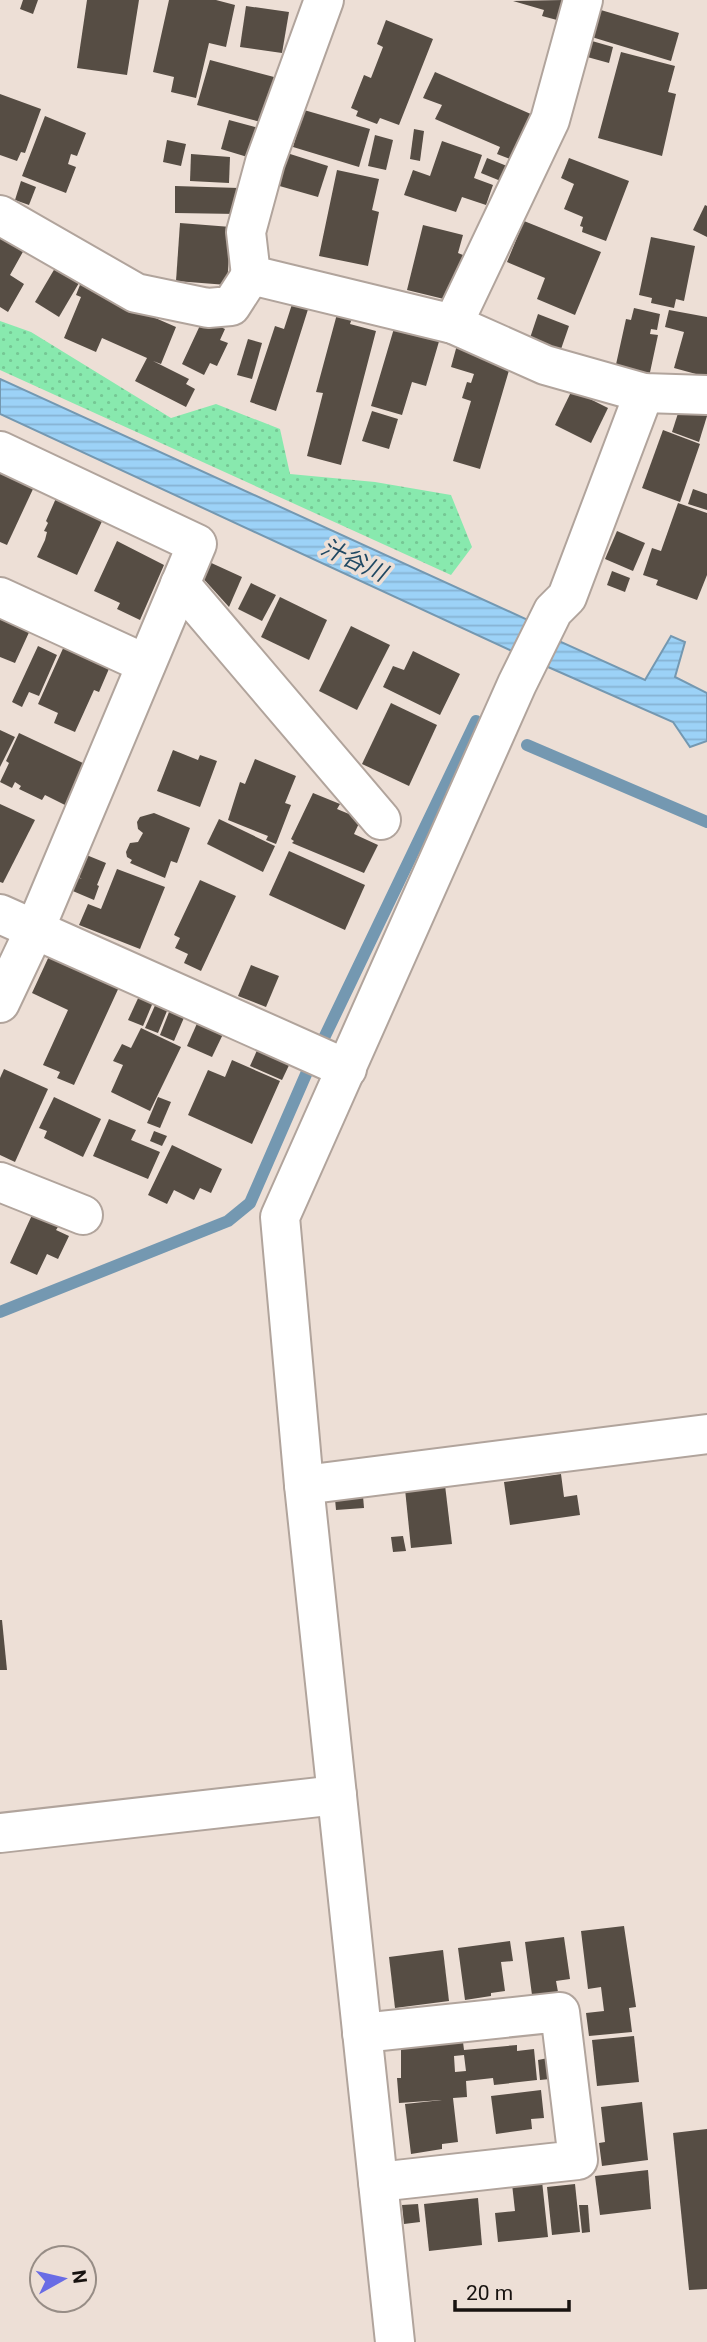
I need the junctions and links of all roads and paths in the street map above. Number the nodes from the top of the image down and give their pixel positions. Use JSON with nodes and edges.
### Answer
{"nodes":[{"id":1,"x":583,"y":0,"type":"edge"},
{"id":2,"x":315,"y":2,"type":"edge"},
{"id":3,"x":0,"y":215,"type":"edge"},
{"id":4,"x":251,"y":275,"type":"junction"},
{"id":5,"x":453,"y":324,"type":"junction"},
{"id":6,"x":644,"y":393,"type":"junction"},
{"id":7,"x":707,"y":395,"type":"edge"},
{"id":8,"x":0,"y":450,"type":"edge"},
{"id":9,"x":180,"y":584,"type":"junction"},
{"id":10,"x":0,"y":597,"type":"edge"},
{"id":11,"x":146,"y":664,"type":"junction"},
{"id":12,"x":381,"y":820,"type":"dead end"},
{"id":13,"x":0,"y":914,"type":"edge"},
{"id":14,"x":35,"y":929,"type":"junction"},
{"id":15,"x":0,"y":1003,"type":"edge"},
{"id":16,"x":347,"y":1069,"type":"junction"},
{"id":17,"x":0,"y":1182,"type":"edge"},
{"id":18,"x":83,"y":1215,"type":"dead end"},
{"id":19,"x":707,"y":1434,"type":"edge"},
{"id":20,"x":304,"y":1485,"type":"junction"},
{"id":21,"x":337,"y":1795,"type":"junction"},
{"id":22,"x":0,"y":1833,"type":"edge"},
{"id":23,"x":362,"y":2033,"type":"junction"},
{"id":24,"x":378,"y":2182,"type":"junction"},
{"id":25,"x":395,"y":2342,"type":"edge"}],
"edges":[{"from":1,"to":5,"type":"street"},
{"from":2,"to":4,"type":"street"},
{"from":3,"to":4,"type":"street"},
{"from":4,"to":5,"type":"street"},
{"from":5,"to":6,"type":"street"},
{"from":6,"to":7,"type":"street"},
{"from":6,"to":16,"type":"street"},
{"from":8,"to":9,"type":"street"},
{"from":9,"to":11,"type":"street"},
{"from":9,"to":12,"type":"street"},
{"from":10,"to":11,"type":"street"},
{"from":11,"to":14,"type":"street"},
{"from":13,"to":14,"type":"street"},
{"from":14,"to":15,"type":"street"},
{"from":14,"to":16,"type":"street"},
{"from":16,"to":20,"type":"street"},
{"from":17,"to":18,"type":"street"},
{"from":19,"to":20,"type":"street"},
{"from":20,"to":21,"type":"street"},
{"from":21,"to":22,"type":"street"},
{"from":21,"to":23,"type":"street"},
{"from":23,"to":24,"type":"street"},
{"from":23,"to":24,"type":"street"},
{"from":24,"to":25,"type":"street"}]}
